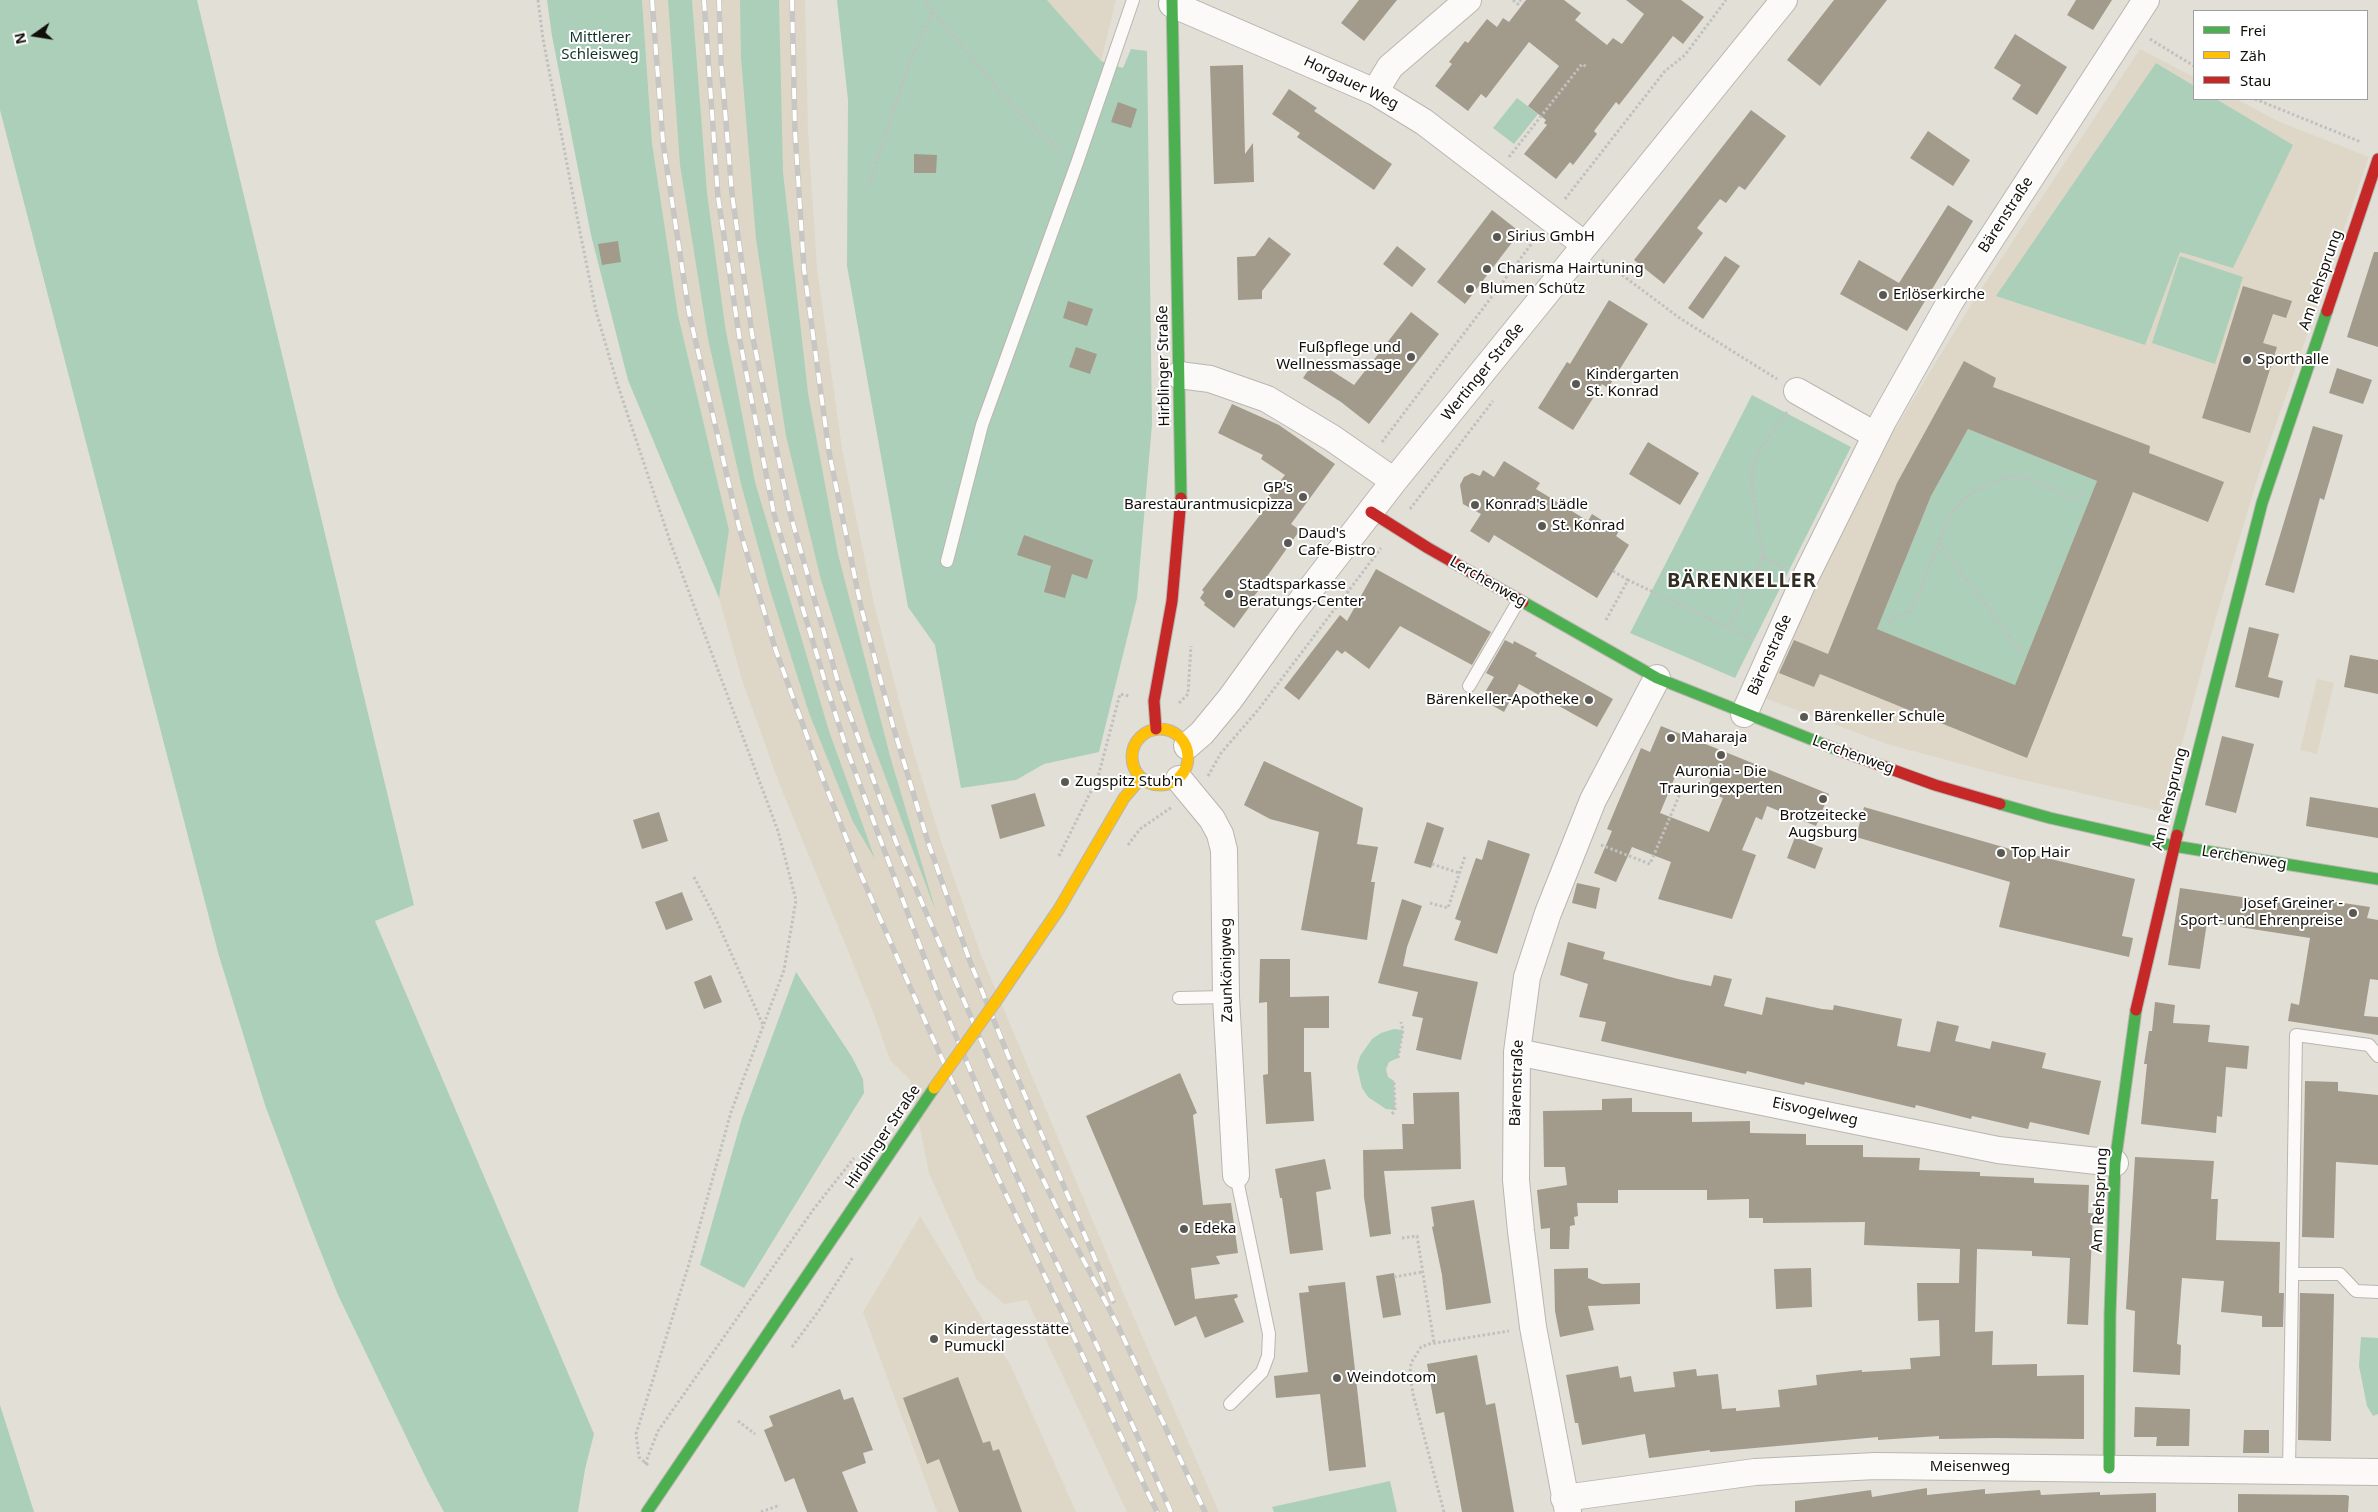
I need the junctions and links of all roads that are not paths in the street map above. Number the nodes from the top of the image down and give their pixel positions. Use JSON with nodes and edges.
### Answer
{"nodes":[{"id":1,"x":1133,"y":0,"type":"edge"},
{"id":2,"x":1468,"y":0,"type":"edge"},
{"id":3,"x":1783,"y":0,"type":"edge"},
{"id":4,"x":2146,"y":0,"type":"edge"},
{"id":5,"x":1172,"y":2,"type":"edge"},
{"id":6,"x":1375,"y":92,"type":"junction"},
{"id":7,"x":2378,"y":159,"type":"edge"},
{"id":8,"x":1585,"y":245,"type":"junction"},
{"id":9,"x":1179,"y":374,"type":"junction"},
{"id":10,"x":1797,"y":391,"type":"road end"},
{"id":11,"x":1875,"y":435,"type":"junction"},
{"id":12,"x":1394,"y":481,"type":"junction"},
{"id":13,"x":1371,"y":512,"type":"junction"},
{"id":14,"x":947,"y":561,"type":"dead end"},
{"id":15,"x":1519,"y":600,"type":"junction"},
{"id":16,"x":1657,"y":678,"type":"junction"},
{"id":17,"x":1469,"y":686,"type":"dead end"},
{"id":18,"x":1744,"y":714,"type":"junction"},
{"id":19,"x":1156,"y":729,"type":"junction"},
{"id":20,"x":1186,"y":746,"type":"junction"},
{"id":21,"x":1141,"y":778,"type":"junction"},
{"id":22,"x":1185,"y":787,"type":"junction"},
{"id":23,"x":2174,"y":846,"type":"junction"},
{"id":24,"x":2378,"y":879,"type":"edge"},
{"id":25,"x":1226,"y":997,"type":"junction"},
{"id":26,"x":1179,"y":998,"type":"dead end"},
{"id":27,"x":1517,"y":1052,"type":"junction"},
{"id":28,"x":2378,"y":1056,"type":"edge"},
{"id":29,"x":2115,"y":1163,"type":"junction"},
{"id":30,"x":1236,"y":1175,"type":"joint"},
{"id":31,"x":2292,"y":1274,"type":"junction"},
{"id":32,"x":2378,"y":1292,"type":"edge"},
{"id":33,"x":1230,"y":1404,"type":"dead end"},
{"id":34,"x":2108,"y":1468,"type":"junction"},
{"id":35,"x":2288,"y":1470,"type":"junction"},
{"id":36,"x":2378,"y":1472,"type":"edge"},
{"id":37,"x":1566,"y":1505,"type":"edge"},
{"id":38,"x":647,"y":1512,"type":"edge"}],
"edges":[{"from":1,"to":14,"type":"lane"},
{"from":2,"to":6,"type":"street"},
{"from":3,"to":8,"type":"street","name":"Wertinger Straße"},
{"from":4,"to":11,"type":"street","name":"Bärenstraße"},
{"from":5,"to":6,"type":"street","name":"Horgauer Weg"},
{"from":5,"to":9,"type":"street","name":"Hirblinger Straße"},
{"from":6,"to":8,"type":"street","name":"Horgauer Weg"},
{"from":7,"to":23,"type":"street","name":"Am Rehsprung"},
{"from":8,"to":12,"type":"street","name":"Wertinger Straße"},
{"from":9,"to":12,"type":"street"},
{"from":9,"to":19,"type":"street","name":"Hirblinger Straße"},
{"from":10,"to":11,"type":"street"},
{"from":11,"to":18,"type":"street","name":"Bärenstraße"},
{"from":12,"to":13,"type":"street","name":"Wertinger Straße"},
{"from":13,"to":15,"type":"street","name":"Lerchenweg"},
{"from":13,"to":20,"type":"street","name":"Wertinger Straße"},
{"from":15,"to":16,"type":"street","name":"Lerchenweg"},
{"from":15,"to":17,"type":"lane"},
{"from":16,"to":18,"type":"street","name":"Lerchenweg"},
{"from":16,"to":27,"type":"street","name":"Bärenstraße"},
{"from":18,"to":23,"type":"street","name":"Lerchenweg"},
{"from":19,"to":20,"type":"street"},
{"from":19,"to":21,"type":"street"},
{"from":20,"to":22,"type":"street"},
{"from":21,"to":22,"type":"street"},
{"from":21,"to":38,"type":"street","name":"Hirblinger Straße","bridge":true},
{"from":22,"to":25,"type":"street","name":"Zaunkönigweg"},
{"from":23,"to":24,"type":"street","name":"Lerchenweg"},
{"from":23,"to":29,"type":"street","name":"Am Rehsprung"},
{"from":25,"to":26,"type":"lane"},
{"from":25,"to":30,"type":"street","name":"Zaunkönigweg"},
{"from":27,"to":29,"type":"street","name":"Eisvogelweg"},
{"from":27,"to":37,"type":"street","name":"Bärenstraße"},
{"from":28,"to":31,"type":"lane"},
{"from":29,"to":34,"type":"street","name":"Am Rehsprung"},
{"from":30,"to":33,"type":"lane"},
{"from":31,"to":32,"type":"lane"},
{"from":31,"to":35,"type":"lane"},
{"from":34,"to":35,"type":"street","name":"Meisenweg"},
{"from":34,"to":37,"type":"street","name":"Meisenweg"},
{"from":35,"to":36,"type":"street","name":"Meisenweg"}]}
